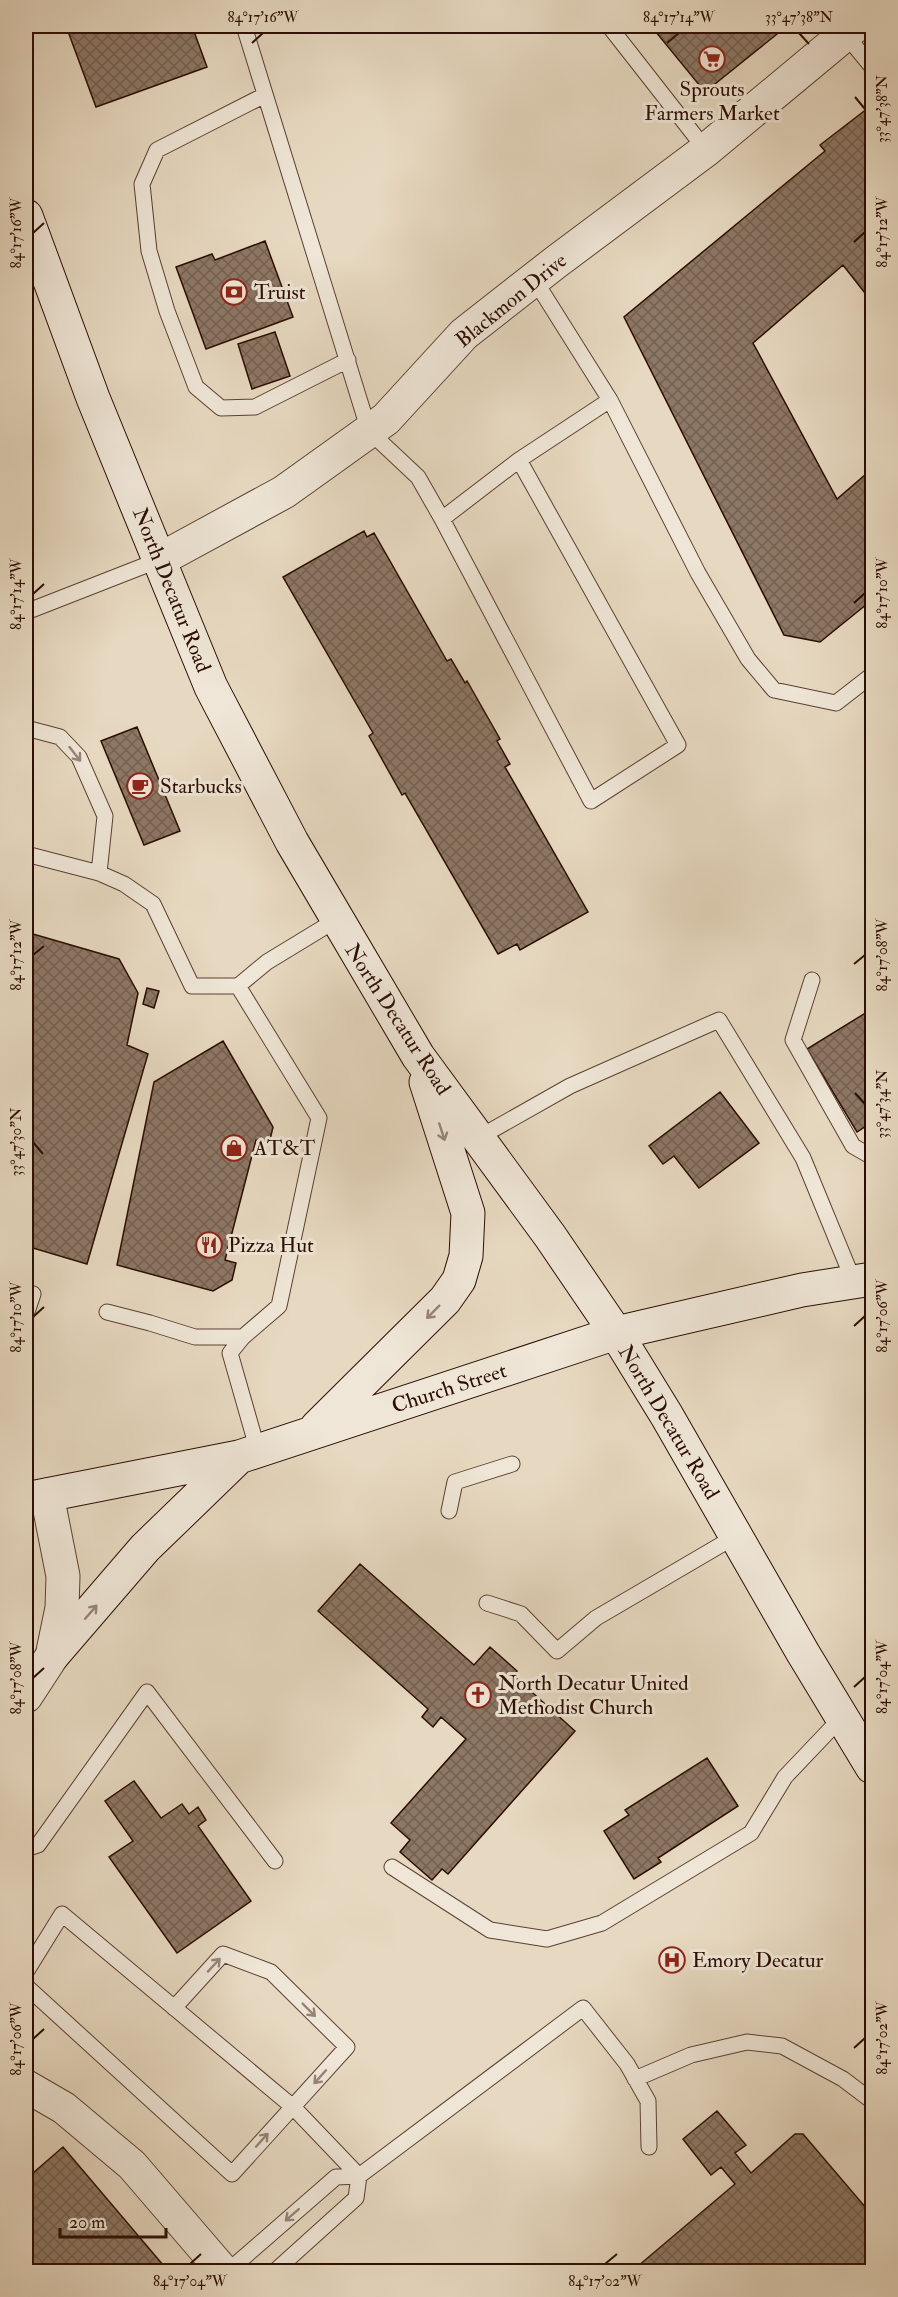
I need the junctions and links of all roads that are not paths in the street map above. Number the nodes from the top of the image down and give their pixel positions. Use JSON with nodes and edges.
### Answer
{"nodes":[{"id":1,"x":244,"y":26,"type":"edge"},
{"id":2,"x":609,"y":26,"type":"edge"},
{"id":3,"x":850,"y":30,"type":"edge"},
{"id":4,"x":873,"y":67,"type":"edge"},
{"id":5,"x":265,"y":95,"type":"junction"},
{"id":6,"x":706,"y":150,"type":"junction"},
{"id":7,"x":26,"y":216,"type":"edge"},
{"id":8,"x":534,"y":279,"type":"junction"},
{"id":9,"x":348,"y":360,"type":"junction"},
{"id":10,"x":610,"y":400,"type":"junction"},
{"id":11,"x":369,"y":431,"type":"junction"},
{"id":12,"x":519,"y":460,"type":"junction"},
{"id":13,"x":442,"y":519,"type":"junction"},
{"id":14,"x":159,"y":560,"type":"junction"},
{"id":15,"x":26,"y":612,"type":"edge"},
{"id":16,"x":873,"y":675,"type":"edge"},
{"id":17,"x":26,"y":728,"type":"edge"},
{"id":18,"x":26,"y":854,"type":"edge"},
{"id":19,"x":99,"y":873,"type":"junction"},
{"id":20,"x":336,"y":920,"type":"junction"},
{"id":21,"x":812,"y":980,"type":"dead end"},
{"id":22,"x":238,"y":986,"type":"junction"},
{"id":23,"x":418,"y":1056,"type":"junction"},
{"id":24,"x":478,"y":1138,"type":"junction"},
{"id":25,"x":873,"y":1157,"type":"edge"},
{"id":26,"x":863,"y":1281,"type":"edge"},
{"id":27,"x":26,"y":1292,"type":"edge"},
{"id":28,"x":107,"y":1312,"type":"dead end"},
{"id":29,"x":26,"y":1314,"type":"edge"},
{"id":30,"x":616,"y":1333,"type":"junction"},
{"id":31,"x":243,"y":1337,"type":"junction"},
{"id":32,"x":311,"y":1432,"type":"junction"},
{"id":33,"x":248,"y":1454,"type":"junction"},
{"id":34,"x":512,"y":1464,"type":"dead end"},
{"id":35,"x":36,"y":1497,"type":"edge"},
{"id":36,"x":449,"y":1511,"type":"dead end"},
{"id":37,"x":736,"y":1536,"type":"junction"},
{"id":38,"x":487,"y":1604,"type":"dead end"},
{"id":39,"x":52,"y":1656,"type":"junction"},
{"id":40,"x":26,"y":1696,"type":"edge"},
{"id":41,"x":842,"y":1717,"type":"junction"},
{"id":42,"x":873,"y":1767,"type":"edge"},
{"id":43,"x":26,"y":1849,"type":"edge"},
{"id":44,"x":275,"y":1861,"type":"dead end"},
{"id":45,"x":392,"y":1867,"type":"dead end"},
{"id":46,"x":26,"y":1972,"type":"edge"},
{"id":47,"x":26,"y":1986,"type":"edge"},
{"id":48,"x":174,"y":2008,"type":"junction"},
{"id":49,"x":635,"y":2079,"type":"junction"},
{"id":50,"x":26,"y":2086,"type":"edge"},
{"id":51,"x":873,"y":2100,"type":"edge"},
{"id":52,"x":293,"y":2107,"type":"junction"},
{"id":53,"x":649,"y":2147,"type":"dead end"},
{"id":54,"x":359,"y":2176,"type":"junction"},
{"id":55,"x":226,"y":2271,"type":"edge"},
{"id":56,"x":274,"y":2271,"type":"edge"}],
"edges":[{"from":1,"to":5,"type":"lane"},
{"from":2,"to":6,"type":"lane"},
{"from":3,"to":4,"type":"lane"},
{"from":3,"to":6,"type":"main road","name":"Blackmon Drive"},
{"from":5,"to":9,"type":"lane"},
{"from":5,"to":9,"type":"lane"},
{"from":6,"to":8,"type":"main road","name":"Blackmon Drive"},
{"from":7,"to":14,"type":"main road","name":"North Decatur Road"},
{"from":8,"to":10,"type":"lane"},
{"from":8,"to":11,"type":"main road","name":"Blackmon Drive"},
{"from":9,"to":11,"type":"lane"},
{"from":10,"to":12,"type":"lane"},
{"from":10,"to":16,"type":"lane"},
{"from":11,"to":13,"type":"lane"},
{"from":11,"to":14,"type":"main road","name":"Blackmon Drive"},
{"from":12,"to":13,"type":"lane"},
{"from":12,"to":13,"type":"lane"},
{"from":14,"to":15,"type":"lane"},
{"from":14,"to":20,"type":"main road","name":"North Decatur Road"},
{"from":17,"to":19,"type":"lane","one_way":true},
{"from":18,"to":19,"type":"lane"},
{"from":19,"to":22,"type":"lane"},
{"from":20,"to":22,"type":"lane"},
{"from":20,"to":23,"type":"main road","name":"North Decatur Road"},
{"from":21,"to":25,"type":"lane"},
{"from":22,"to":31,"type":"lane"},
{"from":23,"to":24,"type":"main road","name":"North Decatur Road"},
{"from":23,"to":32,"type":"main road","one_way":true},
{"from":24,"to":26,"type":"lane"},
{"from":24,"to":30,"type":"main road","name":"North Decatur Road"},
{"from":26,"to":30,"type":"main road","name":"Church Street"},
{"from":27,"to":29,"type":"lane"},
{"from":28,"to":31,"type":"lane"},
{"from":30,"to":32,"type":"main road","name":"Church Street"},
{"from":30,"to":37,"type":"main road","name":"North Decatur Road"},
{"from":31,"to":33,"type":"lane"},
{"from":32,"to":33,"type":"main road","name":"Church Street"},
{"from":33,"to":35,"type":"main road","name":"Church Street"},
{"from":39,"to":33,"type":"main road","one_way":true},
{"from":34,"to":36,"type":"lane"},
{"from":35,"to":39,"type":"main road"},
{"from":37,"to":38,"type":"lane"},
{"from":37,"to":41,"type":"main road","name":"North Decatur Road"},
{"from":39,"to":40,"type":"main road"},
{"from":41,"to":42,"type":"main road","name":"North Decatur Road"},
{"from":41,"to":45,"type":"lane"},
{"from":43,"to":44,"type":"lane"},
{"from":46,"to":48,"type":"lane"},
{"from":47,"to":52,"type":"lane","one_way":true},
{"from":48,"to":52,"type":"lane"},
{"from":48,"to":52,"type":"lane","one_way":true},
{"from":49,"to":51,"type":"lane"},
{"from":49,"to":53,"type":"lane"},
{"from":49,"to":54,"type":"lane"},
{"from":50,"to":55,"type":"street"},
{"from":52,"to":54,"type":"lane"},
{"from":54,"to":55,"type":"lane","one_way":true},
{"from":54,"to":56,"type":"lane"}]}
